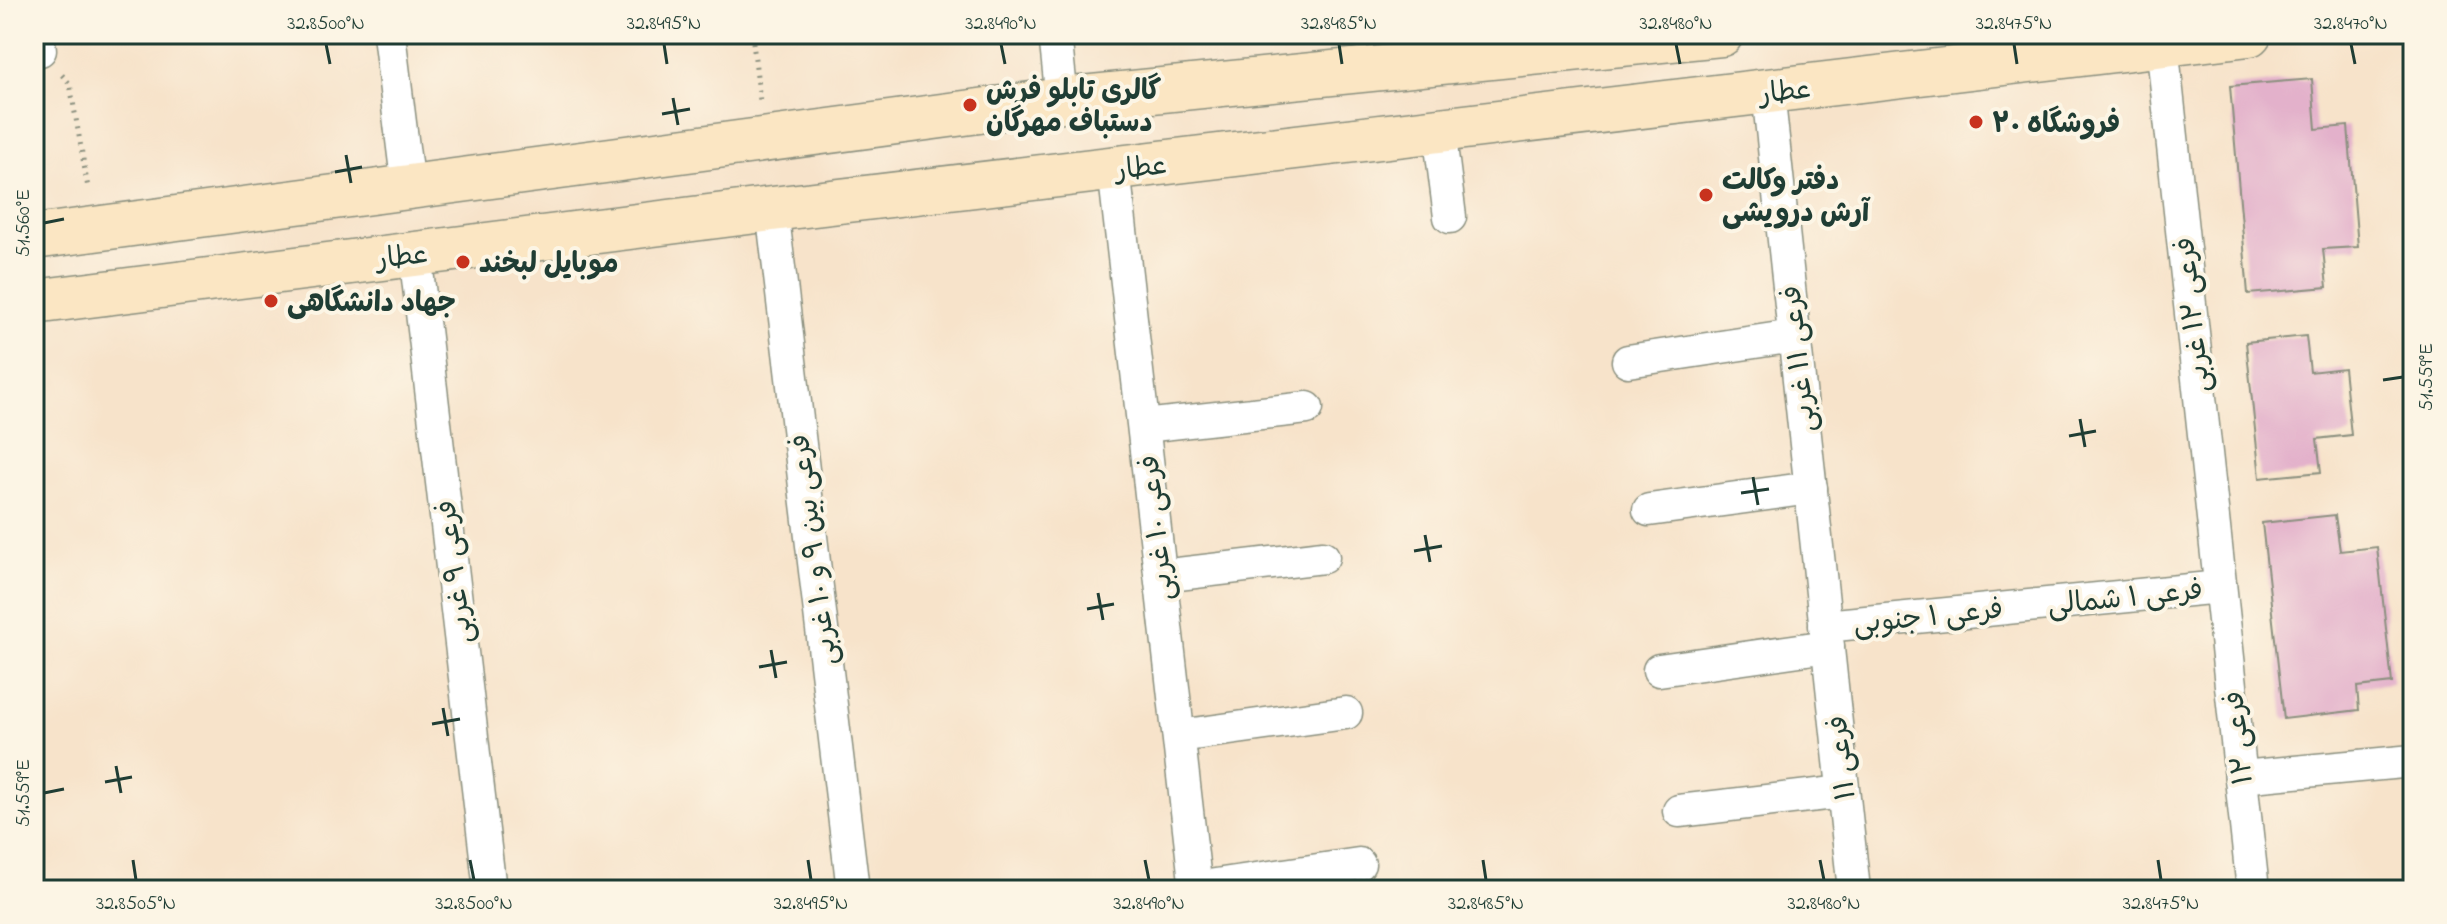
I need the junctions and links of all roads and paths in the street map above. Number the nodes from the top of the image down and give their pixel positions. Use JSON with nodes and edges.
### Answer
{"nodes":[{"id":1,"x":389,"y":34,"type":"edge"},
{"id":2,"x":752,"y":34,"type":"edge"},
{"id":3,"x":1055,"y":34,"type":"edge"},
{"id":4,"x":1721,"y":34,"type":"edge"},
{"id":5,"x":2249,"y":34,"type":"edge"},
{"id":6,"x":39,"y":42,"type":"edge"},
{"id":7,"x":2162,"y":44,"type":"junction"},
{"id":8,"x":1433,"y":49,"type":"edge"},
{"id":9,"x":1768,"y":92,"type":"junction"},
{"id":10,"x":1062,"y":100,"type":"junction"},
{"id":11,"x":1439,"y":130,"type":"junction"},
{"id":12,"x":764,"y":138,"type":"junction"},
{"id":13,"x":1114,"y":169,"type":"junction"},
{"id":14,"x":408,"y":188,"type":"junction"},
{"id":15,"x":772,"y":209,"type":"junction"},
{"id":16,"x":1450,"y":217,"type":"dead end"},
{"id":17,"x":96,"y":229,"type":"junction"},
{"id":18,"x":34,"y":237,"type":"edge"},
{"id":19,"x":415,"y":253,"type":"junction"},
{"id":20,"x":34,"y":302,"type":"edge"},
{"id":21,"x":1794,"y":336,"type":"junction"},
{"id":22,"x":1628,"y":361,"type":"dead end"},
{"id":23,"x":1307,"y":408,"type":"dead end"},
{"id":24,"x":1144,"y":426,"type":"junction"},
{"id":25,"x":1811,"y":488,"type":"junction"},
{"id":26,"x":1649,"y":510,"type":"dead end"},
{"id":27,"x":1323,"y":557,"type":"dead end"},
{"id":28,"x":1161,"y":576,"type":"junction"},
{"id":29,"x":2220,"y":587,"type":"junction"},
{"id":30,"x":2030,"y":605,"type":"joint"},
{"id":31,"x":1826,"y":636,"type":"junction"},
{"id":32,"x":1659,"y":670,"type":"dead end"},
{"id":33,"x":1346,"y":713,"type":"dead end"},
{"id":34,"x":1179,"y":736,"type":"junction"},
{"id":35,"x":2413,"y":761,"type":"edge"},
{"id":36,"x":2241,"y":777,"type":"junction"},
{"id":37,"x":1843,"y":792,"type":"junction"},
{"id":38,"x":1679,"y":811,"type":"dead end"},
{"id":39,"x":1359,"y":864,"type":"dead end"},
{"id":40,"x":1196,"y":889,"type":"edge"},
{"id":41,"x":490,"y":890,"type":"edge"},
{"id":42,"x":853,"y":890,"type":"edge"},
{"id":43,"x":1854,"y":890,"type":"edge"},
{"id":44,"x":2253,"y":890,"type":"edge"}],
"edges":[{"from":1,"to":14,"type":"street"},
{"from":2,"to":12,"type":"path"},
{"from":3,"to":10,"type":"street"},
{"from":4,"to":8,"type":"main road"},
{"from":5,"to":7,"type":"main road","name":"عطار"},
{"from":6,"to":17,"type":"path"},
{"from":7,"to":9,"type":"main road","name":"عطار"},
{"from":7,"to":29,"type":"street","name":"فرعی ۱۲ غربی"},
{"from":8,"to":10,"type":"main road"},
{"from":9,"to":11,"type":"main road","name":"عطار"},
{"from":9,"to":21,"type":"street","name":"فرعی ۱۱ غربی"},
{"from":10,"to":12,"type":"main road"},
{"from":11,"to":13,"type":"main road","name":"عطار"},
{"from":11,"to":16,"type":"street"},
{"from":12,"to":14,"type":"main road"},
{"from":13,"to":15,"type":"main road","name":"عطار"},
{"from":13,"to":24,"type":"street","name":"فرعی ۱۰ غربی"},
{"from":14,"to":17,"type":"main road"},
{"from":15,"to":19,"type":"main road","name":"عطار"},
{"from":15,"to":42,"type":"street","name":"فرعی بین ۹ و ۱۰ غربی"},
{"from":17,"to":18,"type":"main road"},
{"from":19,"to":20,"type":"main road","name":"عطار"},
{"from":19,"to":41,"type":"street","name":"فرعی ۹ غربی"},
{"from":21,"to":22,"type":"street"},
{"from":21,"to":25,"type":"street","name":"فرعی ۱۱ غربی"},
{"from":23,"to":24,"type":"street"},
{"from":24,"to":28,"type":"street","name":"فرعی ۱۰ غربی"},
{"from":25,"to":26,"type":"street"},
{"from":25,"to":31,"type":"street","name":"فرعی ۱۱ غربی"},
{"from":27,"to":28,"type":"street"},
{"from":28,"to":34,"type":"street","name":"فرعی ۱۰ غربی"},
{"from":29,"to":30,"type":"street","name":"فرعی ۱ شمالی"},
{"from":29,"to":36,"type":"street","name":"فرعی ۱۲"},
{"from":30,"to":31,"type":"street","name":"فرعی ۱ جنوبی"},
{"from":31,"to":32,"type":"street","name":"فرعی ۱ جنوبی"},
{"from":31,"to":37,"type":"street","name":"فرعی ۱۱"},
{"from":33,"to":34,"type":"street"},
{"from":34,"to":40,"type":"street","name":"فرعی ۱۰ غربی"},
{"from":35,"to":36,"type":"street"},
{"from":36,"to":44,"type":"street","name":"فرعی ۱۲"},
{"from":37,"to":38,"type":"street"},
{"from":37,"to":43,"type":"street","name":"فرعی ۱۱"},
{"from":39,"to":40,"type":"street"}]}
